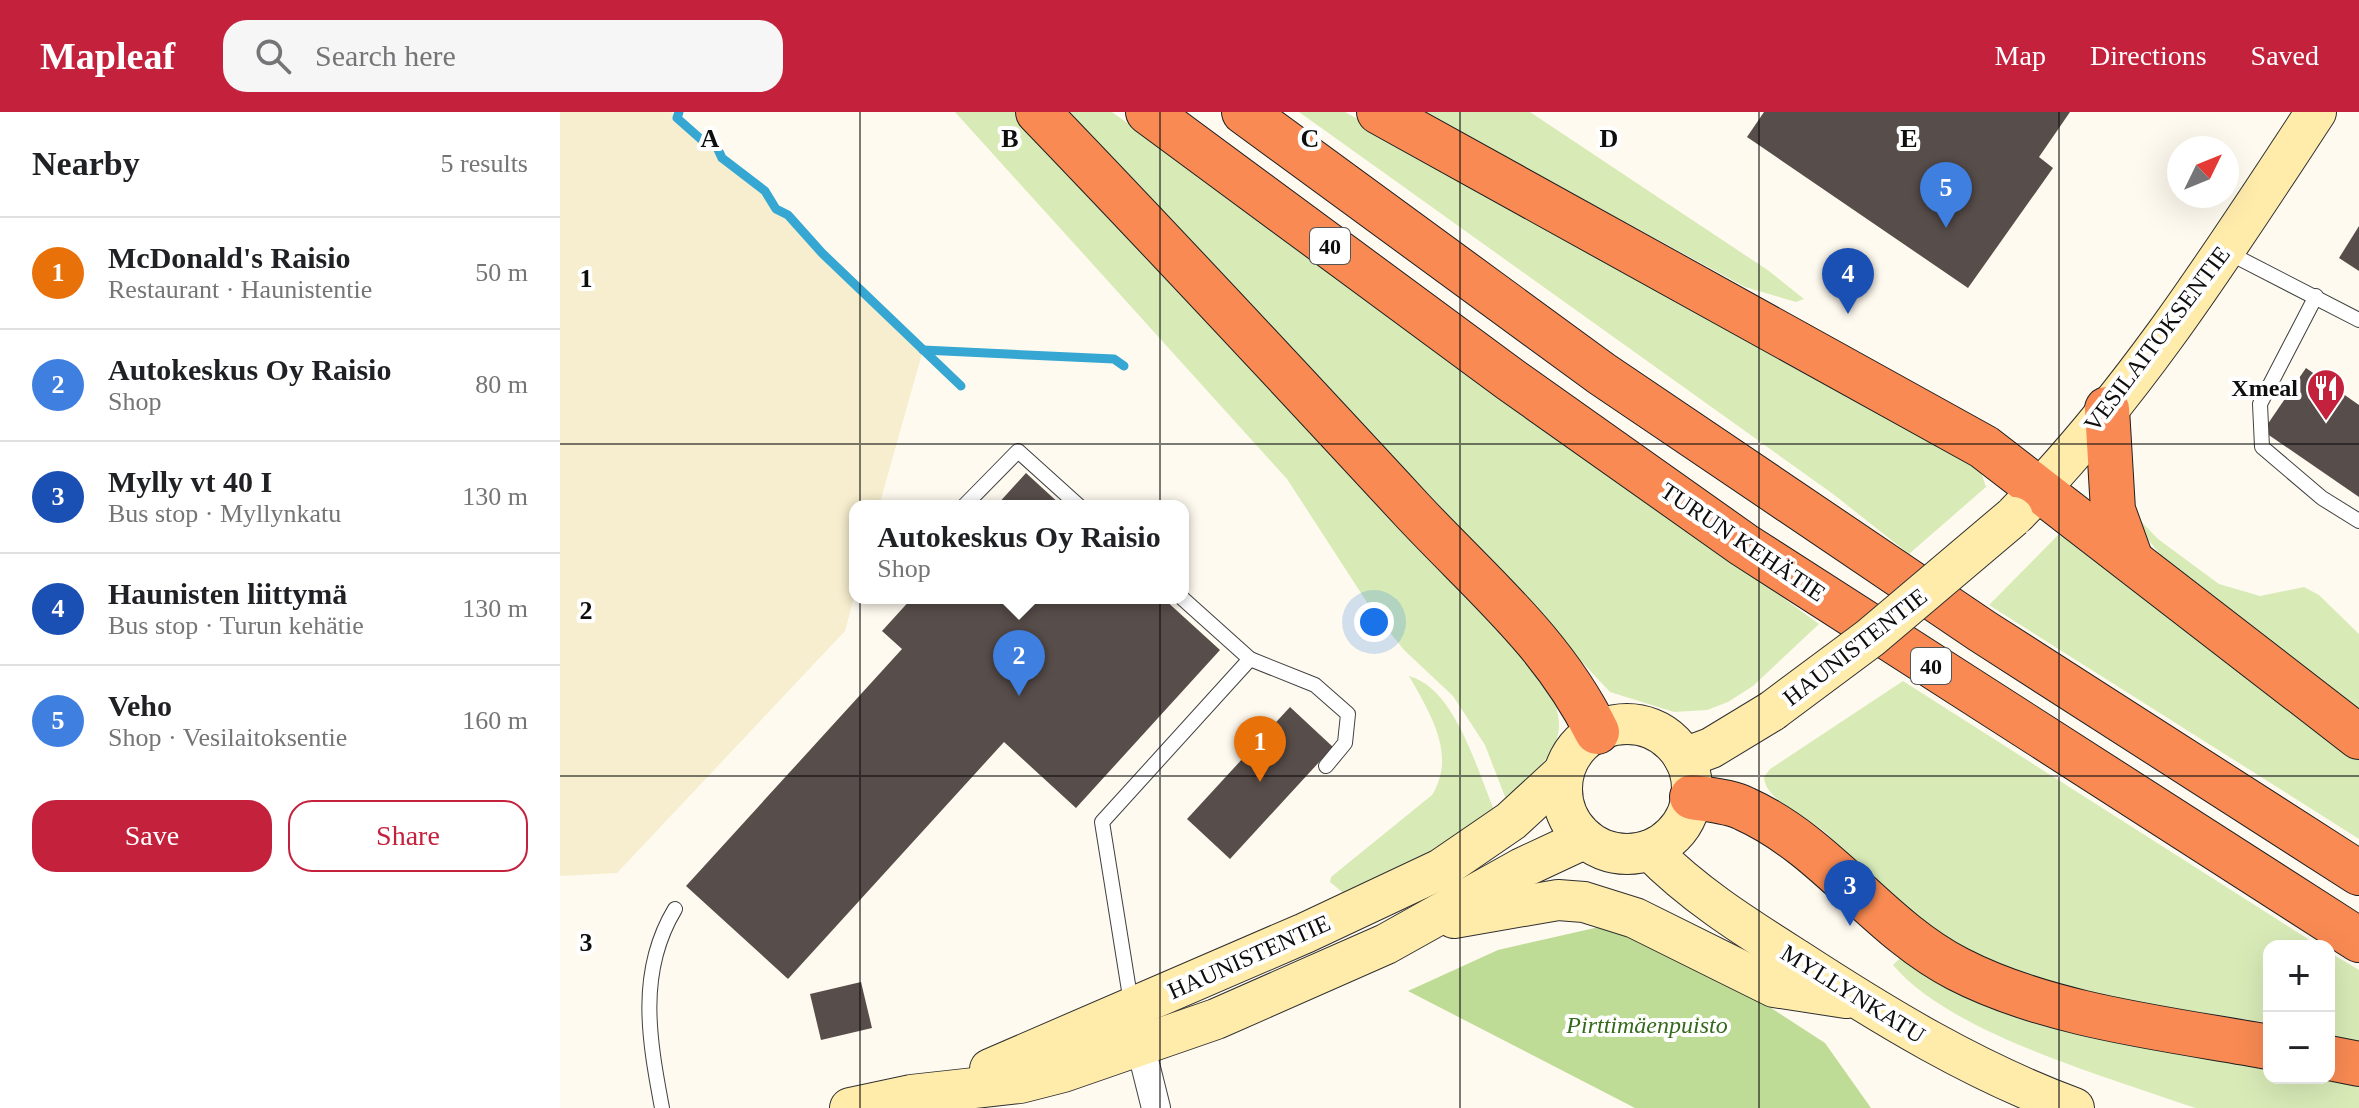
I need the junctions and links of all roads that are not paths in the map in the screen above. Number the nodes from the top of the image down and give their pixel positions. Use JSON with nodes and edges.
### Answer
{"nodes":[{"id":1,"x":1038,"y":112,"type":"edge"},
{"id":2,"x":1148,"y":112,"type":"edge"},
{"id":3,"x":1244,"y":112,"type":"edge"},
{"id":4,"x":1379,"y":112,"type":"edge"},
{"id":5,"x":2316,"y":112,"type":"edge"},
{"id":6,"x":2225,"y":251,"type":"junction"},
{"id":7,"x":2316,"y":296,"type":"junction"},
{"id":8,"x":2359,"y":320,"type":"edge"},
{"id":9,"x":2107,"y":409,"type":"junction"},
{"id":10,"x":970,"y":500,"type":"edge"},
{"id":11,"x":1072,"y":500,"type":"edge"},
{"id":12,"x":2027,"y":503,"type":"junction"},
{"id":13,"x":2359,"y":521,"type":"edge"},
{"id":14,"x":2130,"y":557,"type":"junction"},
{"id":15,"x":1189,"y":604,"type":"edge"},
{"id":16,"x":1250,"y":659,"type":"junction"},
{"id":17,"x":1597,"y":732,"type":"junction"},
{"id":18,"x":2359,"y":737,"type":"edge"},
{"id":19,"x":1326,"y":766,"type":"dead end"},
{"id":20,"x":1562,"y":774,"type":"junction"},
{"id":21,"x":1688,"y":777,"type":"junction"},
{"id":22,"x":1584,"y":839,"type":"junction"},
{"id":23,"x":1650,"y":850,"type":"junction"},
{"id":24,"x":2359,"y":873,"type":"edge"},
{"id":25,"x":675,"y":909,"type":"dead end"},
{"id":26,"x":1427,"y":923,"type":"junction"},
{"id":27,"x":2359,"y":940,"type":"edge"},
{"id":28,"x":1859,"y":1000,"type":"junction"},
{"id":29,"x":1136,"y":1027,"type":"junction"},
{"id":30,"x":2263,"y":1046,"type":"edge"},
{"id":31,"x":2335,"y":1059,"type":"edge"},
{"id":32,"x":2359,"y":1064,"type":"edge"},
{"id":33,"x":662,"y":1108,"type":"edge"},
{"id":34,"x":850,"y":1108,"type":"edge"},
{"id":35,"x":1156,"y":1108,"type":"edge"},
{"id":36,"x":2074,"y":1108,"type":"edge"}],
"edges":[{"from":1,"to":17,"type":"highway"},
{"from":2,"to":27,"type":"highway","name":"TURUN KEHÄTIE","number":"40"},
{"from":3,"to":24,"type":"highway","number":"40"},
{"from":4,"to":12,"type":"highway"},
{"from":5,"to":6,"type":"street","name":"VESILAITOKSENTIE"},
{"from":6,"to":7,"type":"lane"},
{"from":6,"to":9,"type":"street","name":"VESILAITOKSENTIE"},
{"from":7,"to":8,"type":"lane"},
{"from":7,"to":13,"type":"lane"},
{"from":9,"to":12,"type":"street","name":"VESILAITOKSENTIE"},
{"from":9,"to":14,"type":"highway"},
{"from":10,"to":11,"type":"lane"},
{"from":12,"to":14,"type":"highway"},
{"from":12,"to":21,"type":"street","name":"HAUNISTENTIE","bridge":true},
{"from":14,"to":18,"type":"highway"},
{"from":15,"to":16,"type":"lane"},
{"from":16,"to":19,"type":"lane"},
{"from":16,"to":29,"type":"lane"},
{"from":17,"to":20,"type":"street"},
{"from":17,"to":21,"type":"street"},
{"from":20,"to":22,"type":"street"},
{"from":20,"to":29,"type":"street","name":"HAUNISTENTIE"},
{"from":21,"to":23,"type":"street"},
{"from":21,"to":30,"type":"highway"},
{"from":22,"to":23,"type":"street"},
{"from":22,"to":26,"type":"street","name":"HAUNISTENTIE"},
{"from":23,"to":28,"type":"street","name":"MYLLYNKATU"},
{"from":25,"to":33,"type":"lane"},
{"from":26,"to":28,"type":"street"},
{"from":26,"to":29,"type":"street","name":"HAUNISTENTIE"},
{"from":28,"to":36,"type":"street","name":"MYLLYNKATU"},
{"from":29,"to":34,"type":"street","name":"HAUNISTENTIE"},
{"from":29,"to":35,"type":"street"},
{"from":31,"to":32,"type":"highway"}]}
